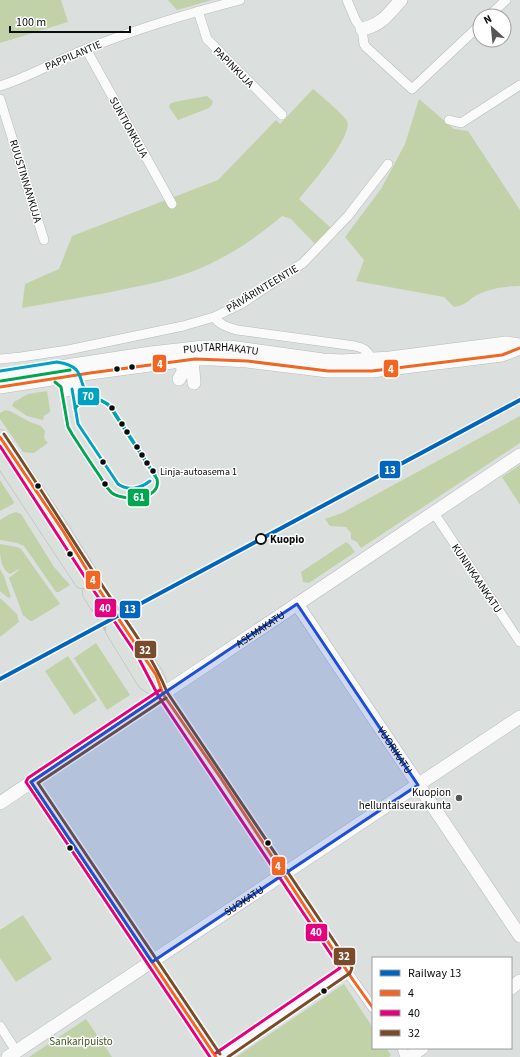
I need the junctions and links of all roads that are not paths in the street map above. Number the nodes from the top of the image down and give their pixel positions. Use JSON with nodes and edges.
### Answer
{"nodes":[{"id":1,"x":240,"y":0,"type":"edge"},
{"id":2,"x":347,"y":0,"type":"edge"},
{"id":3,"x":401,"y":0,"type":"edge"},
{"id":4,"x":506,"y":0,"type":"edge"},
{"id":5,"x":498,"y":8,"type":"edge"},
{"id":6,"x":198,"y":11,"type":"junction"},
{"id":7,"x":362,"y":29,"type":"junction"},
{"id":8,"x":472,"y":33,"type":"edge"},
{"id":9,"x":86,"y":49,"type":"junction"},
{"id":10,"x":520,"y":85,"type":"edge"},
{"id":11,"x":0,"y":86,"type":"edge"},
{"id":12,"x":0,"y":99,"type":"edge"},
{"id":13,"x":282,"y":115,"type":"dead end"},
{"id":14,"x":449,"y":120,"type":"dead end"},
{"id":15,"x":388,"y":164,"type":"dead end"},
{"id":16,"x":172,"y":204,"type":"dead end"},
{"id":17,"x":44,"y":240,"type":"dead end"},
{"id":18,"x":214,"y":317,"type":"junction"},
{"id":19,"x":520,"y":347,"type":"edge"},
{"id":20,"x":185,"y":356,"type":"junction"},
{"id":21,"x":0,"y":359,"type":"edge"},
{"id":22,"x":371,"y":359,"type":"junction"},
{"id":23,"x":0,"y":376,"type":"edge"},
{"id":24,"x":179,"y":378,"type":"dead end"},
{"id":25,"x":70,"y":379,"type":"junction"},
{"id":26,"x":194,"y":382,"type":"dead end"},
{"id":27,"x":0,"y":387,"type":"edge"},
{"id":28,"x":0,"y":437,"type":"edge"},
{"id":29,"x":520,"y":456,"type":"edge"},
{"id":30,"x":0,"y":457,"type":"edge"},
{"id":31,"x":434,"y":513,"type":"junction"},
{"id":32,"x":297,"y":604,"type":"junction"},
{"id":33,"x":118,"y":627,"type":"tunnel mouth"},
{"id":34,"x":520,"y":642,"type":"edge"},
{"id":35,"x":163,"y":694,"type":"junction"},
{"id":36,"x":520,"y":717,"type":"edge"},
{"id":37,"x":31,"y":782,"type":"junction"},
{"id":38,"x":418,"y":785,"type":"junction"},
{"id":39,"x":0,"y":802,"type":"edge"},
{"id":40,"x":284,"y":874,"type":"junction"},
{"id":41,"x":520,"y":936,"type":"edge"},
{"id":42,"x":152,"y":962,"type":"junction"},
{"id":43,"x":347,"y":969,"type":"junction"},
{"id":44,"x":372,"y":1007,"type":"edge"},
{"id":45,"x":0,"y":1026,"type":"edge"},
{"id":46,"x":420,"y":1049,"type":"edge"},
{"id":47,"x":12,"y":1054,"type":"edge"},
{"id":48,"x":217,"y":1057,"type":"edge"},
{"id":49,"x":408,"y":1057,"type":"edge"}],
"edges":[{"from":1,"to":6,"type":"street","name":"PAPPILANTIE"},
{"from":2,"to":7,"type":"street"},
{"from":3,"to":7,"type":"main road"},
{"from":4,"to":5,"type":"street"},
{"from":6,"to":9,"type":"street","name":"PAPPILANTIE"},
{"from":6,"to":13,"type":"street","name":"PAPINKUJA"},
{"from":7,"to":8,"type":"street"},
{"from":9,"to":11,"type":"street","name":"PAPPILANTIE"},
{"from":9,"to":16,"type":"street","name":"SUNTIONKUJA"},
{"from":10,"to":14,"type":"street"},
{"from":12,"to":17,"type":"street","name":"RUUSTINNANKUJA"},
{"from":15,"to":18,"type":"street","name":"PÄIVÄRINTEENTIE"},
{"from":18,"to":21,"type":"street","name":"PÄIVÄRINTEENTIE"},
{"from":18,"to":22,"type":"street","name":"PUUTARHAKATU"},
{"from":19,"to":20,"type":"main road","name":"PUUTARHAKATU"},
{"from":19,"to":22,"type":"main road","name":"PUUTARHAKATU"},
{"from":20,"to":22,"type":"main road","name":"PUUTARHAKATU"},
{"from":20,"to":24,"type":"main road"},
{"from":20,"to":25,"type":"main road","name":"PUUTARHAKATU"},
{"from":20,"to":25,"type":"main road","name":"PUUTARHAKATU"},
{"from":20,"to":26,"type":"main road"},
{"from":23,"to":25,"type":"main road","name":"PUUTARHAKATU"},
{"from":25,"to":27,"type":"main road","name":"PUUTARHAKATU"},
{"from":28,"to":30,"type":"main road"},
{"from":29,"to":31,"type":"main road","name":"ASEMAKATU"},
{"from":31,"to":32,"type":"main road","name":"ASEMAKATU"},
{"from":31,"to":34,"type":"street","name":"KUNINKAANKATU"},
{"from":32,"to":35,"type":"main road","name":"ASEMAKATU"},
{"from":32,"to":38,"type":"main road","name":"VUORIKATU"},
{"from":33,"to":35,"type":"main road"},
{"from":35,"to":37,"type":"main road","name":"ASEMAKATU"},
{"from":35,"to":40,"type":"street"},
{"from":36,"to":38,"type":"main road","name":"SUOKATU"},
{"from":37,"to":39,"type":"main road","name":"ASEMAKATU"},
{"from":37,"to":42,"type":"street"},
{"from":38,"to":40,"type":"main road","name":"SUOKATU"},
{"from":38,"to":41,"type":"main road","name":"VUORIKATU"},
{"from":40,"to":42,"type":"main road","name":"SUOKATU"},
{"from":40,"to":43,"type":"street"},
{"from":42,"to":47,"type":"main road","name":"SUOKATU"},
{"from":42,"to":48,"type":"street"},
{"from":43,"to":44,"type":"street"},
{"from":43,"to":48,"type":"street"},
{"from":45,"to":47,"type":"street"},
{"from":46,"to":49,"type":"main road"}]}
